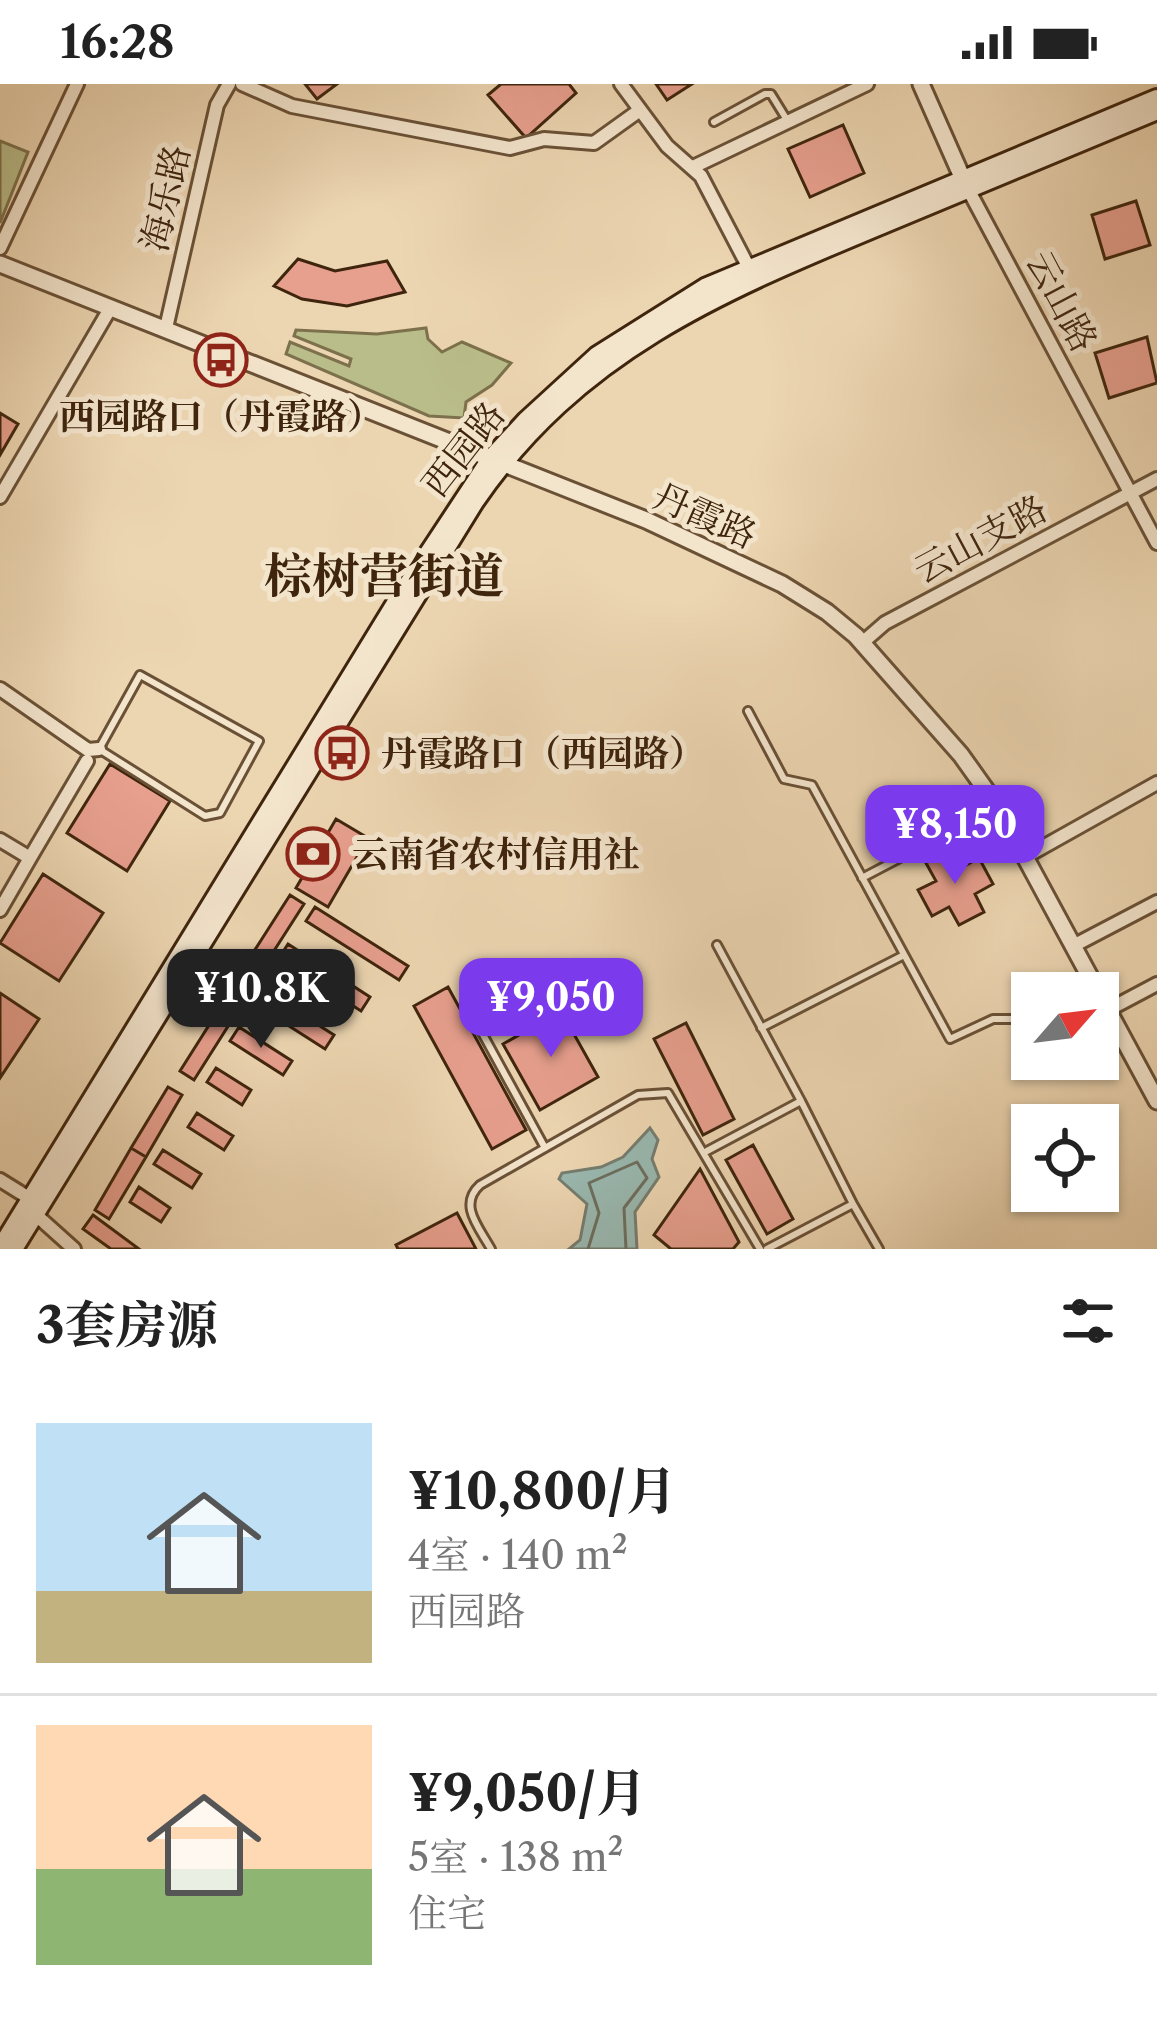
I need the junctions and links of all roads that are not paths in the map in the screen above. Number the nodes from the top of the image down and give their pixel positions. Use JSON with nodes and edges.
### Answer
{"nodes":[{"id":1,"x":77,"y":84,"type":"edge"},
{"id":2,"x":230,"y":84,"type":"edge"},
{"id":3,"x":242,"y":84,"type":"edge"},
{"id":4,"x":621,"y":84,"type":"edge"},
{"id":5,"x":867,"y":84,"type":"edge"},
{"id":6,"x":921,"y":84,"type":"edge"},
{"id":7,"x":1157,"y":98,"type":"edge"},
{"id":8,"x":640,"y":110,"type":"junction"},
{"id":9,"x":1157,"y":111,"type":"edge"},
{"id":10,"x":714,"y":122,"type":"dead end"},
{"id":11,"x":788,"y":123,"type":"junction"},
{"id":12,"x":693,"y":167,"type":"junction"},
{"id":13,"x":965,"y":184,"type":"junction"},
{"id":14,"x":0,"y":248,"type":"edge"},
{"id":15,"x":0,"y":264,"type":"edge"},
{"id":16,"x":749,"y":268,"type":"junction"},
{"id":17,"x":111,"y":308,"type":"junction"},
{"id":18,"x":166,"y":328,"type":"junction"},
{"id":19,"x":495,"y":462,"type":"junction"},
{"id":20,"x":1157,"y":479,"type":"edge"},
{"id":21,"x":1130,"y":493,"type":"junction"},
{"id":22,"x":0,"y":496,"type":"edge"},
{"id":23,"x":1157,"y":543,"type":"edge"},
{"id":24,"x":862,"y":643,"type":"junction"},
{"id":25,"x":0,"y":689,"type":"edge"},
{"id":26,"x":748,"y":711,"type":"dead end"},
{"id":27,"x":99,"y":749,"type":"junction"},
{"id":28,"x":87,"y":761,"type":"dead end"},
{"id":29,"x":1157,"y":783,"type":"edge"},
{"id":30,"x":998,"y":806,"type":"junction"},
{"id":31,"x":0,"y":840,"type":"edge"},
{"id":32,"x":1025,"y":857,"type":"junction"},
{"id":33,"x":30,"y":858,"type":"junction"},
{"id":34,"x":862,"y":878,"type":"junction"},
{"id":35,"x":1157,"y":902,"type":"edge"},
{"id":36,"x":0,"y":910,"type":"edge"},
{"id":37,"x":717,"y":945,"type":"dead end"},
{"id":38,"x":1073,"y":946,"type":"junction"},
{"id":39,"x":904,"y":956,"type":"junction"},
{"id":40,"x":1086,"y":972,"type":"edge"},
{"id":41,"x":1157,"y":984,"type":"edge"},
{"id":42,"x":1119,"y":999,"type":"edge"},
{"id":43,"x":474,"y":1018,"type":"dead end"},
{"id":44,"x":1011,"y":1019,"type":"edge"},
{"id":45,"x":761,"y":1028,"type":"junction"},
{"id":46,"x":1119,"y":1033,"type":"edge"},
{"id":47,"x":801,"y":1101,"type":"junction"},
{"id":48,"x":1157,"y":1101,"type":"edge"},
{"id":49,"x":545,"y":1148,"type":"junction"},
{"id":50,"x":707,"y":1151,"type":"junction"},
{"id":51,"x":0,"y":1180,"type":"edge"},
{"id":52,"x":853,"y":1204,"type":"junction"},
{"id":53,"x":32,"y":1206,"type":"junction"},
{"id":54,"x":0,"y":1248,"type":"edge"},
{"id":55,"x":14,"y":1249,"type":"edge"},
{"id":56,"x":74,"y":1249,"type":"edge"},
{"id":57,"x":491,"y":1249,"type":"edge"},
{"id":58,"x":763,"y":1249,"type":"edge"},
{"id":59,"x":879,"y":1249,"type":"edge"}],
"edges":[{"from":1,"to":14,"type":"street"},
{"from":2,"to":18,"type":"street","name":"海乐路"},
{"from":3,"to":8,"type":"street"},
{"from":4,"to":8,"type":"street"},
{"from":5,"to":11,"type":"street"},
{"from":6,"to":13,"type":"street","name":"云山路"},
{"from":7,"to":13,"type":"main road","name":"西园路"},
{"from":8,"to":12,"type":"street"},
{"from":9,"to":13,"type":"main road","name":"西园路"},
{"from":10,"to":11,"type":"lane"},
{"from":11,"to":12,"type":"street"},
{"from":12,"to":16,"type":"street"},
{"from":13,"to":16,"type":"main road","name":"西园路"},
{"from":13,"to":19,"type":"main road","name":"西园路"},
{"from":13,"to":21,"type":"street","name":"云山路"},
{"from":15,"to":17,"type":"street","name":"丹霞路"},
{"from":16,"to":19,"type":"main road","name":"西园路"},
{"from":17,"to":18,"type":"street","name":"丹霞路"},
{"from":17,"to":22,"type":"street"},
{"from":18,"to":19,"type":"street","name":"丹霞路"},
{"from":19,"to":24,"type":"street","name":"丹霞路"},
{"from":19,"to":53,"type":"main road","name":"西园路"},
{"from":20,"to":21,"type":"street","name":"云山支路"},
{"from":21,"to":23,"type":"street","name":"云山路"},
{"from":21,"to":24,"type":"street","name":"云山支路"},
{"from":24,"to":30,"type":"street","name":"丹霞路"},
{"from":25,"to":27,"type":"street"},
{"from":26,"to":34,"type":"lane"},
{"from":27,"to":27,"type":"lane"},
{"from":28,"to":33,"type":"street"},
{"from":29,"to":32,"type":"street"},
{"from":30,"to":32,"type":"street","name":"丹霞路"},
{"from":30,"to":34,"type":"lane"},
{"from":31,"to":33,"type":"street"},
{"from":32,"to":38,"type":"street","name":"丹霞路"},
{"from":33,"to":36,"type":"street"},
{"from":34,"to":39,"type":"lane"},
{"from":35,"to":38,"type":"street"},
{"from":37,"to":45,"type":"lane"},
{"from":38,"to":40,"type":"street","name":"丹霞路"},
{"from":39,"to":44,"type":"lane"},
{"from":39,"to":45,"type":"lane"},
{"from":41,"to":42,"type":"street"},
{"from":43,"to":49,"type":"lane"},
{"from":45,"to":47,"type":"lane"},
{"from":46,"to":48,"type":"street","name":"丹霞路"},
{"from":47,"to":50,"type":"lane"},
{"from":47,"to":52,"type":"lane"},
{"from":49,"to":50,"type":"lane"},
{"from":49,"to":57,"type":"lane"},
{"from":50,"to":58,"type":"lane"},
{"from":51,"to":53,"type":"street"},
{"from":52,"to":58,"type":"lane"},
{"from":52,"to":59,"type":"lane"},
{"from":53,"to":54,"type":"main road","name":"西园路"},
{"from":53,"to":55,"type":"main road","name":"西园路"},
{"from":53,"to":56,"type":"street"}]}
